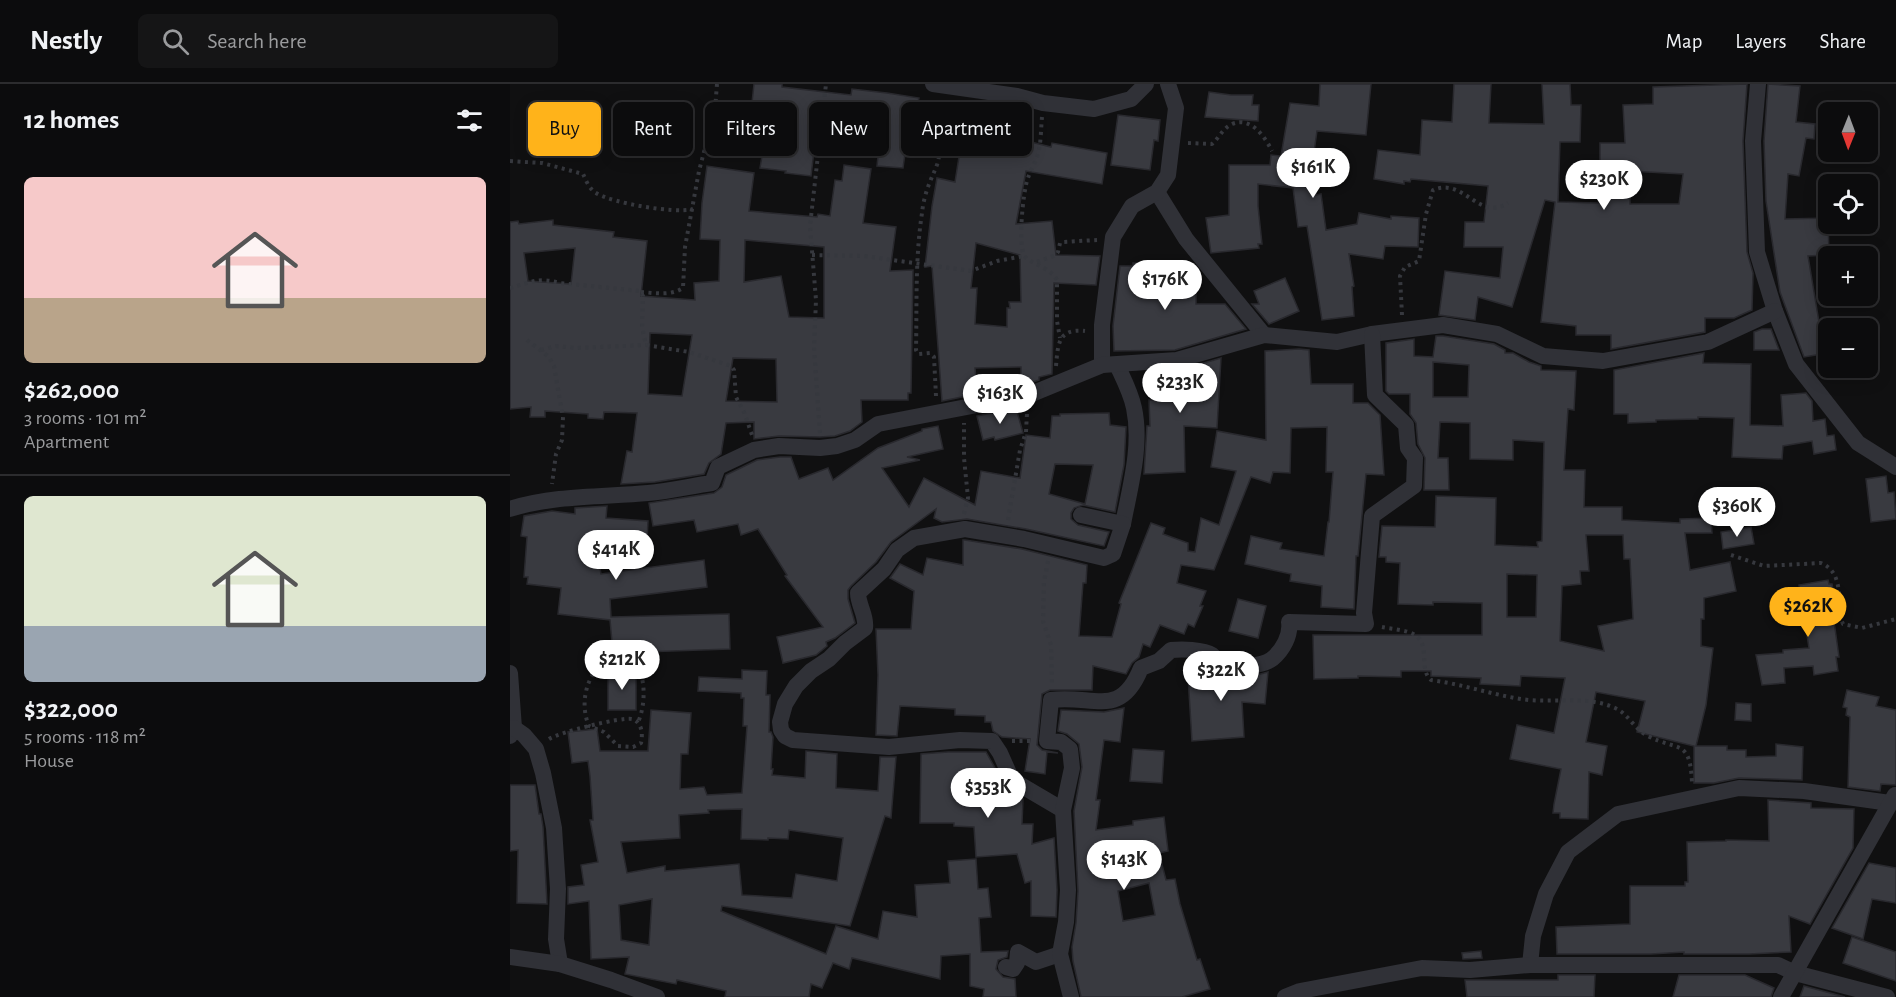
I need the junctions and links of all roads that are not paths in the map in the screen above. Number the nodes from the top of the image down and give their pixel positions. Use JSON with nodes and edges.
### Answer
{"nodes":[{"id":1,"x":1146,"y":84,"type":"edge"},
{"id":2,"x":1168,"y":84,"type":"edge"},
{"id":3,"x":1758,"y":84,"type":"edge"},
{"id":4,"x":939,"y":85,"type":"edge"},
{"id":5,"x":1156,"y":192,"type":"junction"},
{"id":6,"x":1775,"y":311,"type":"junction"},
{"id":7,"x":1372,"y":334,"type":"junction"},
{"id":8,"x":1264,"y":335,"type":"junction"},
{"id":9,"x":1109,"y":365,"type":"junction"},
{"id":10,"x":1896,"y":467,"type":"edge"},
{"id":11,"x":510,"y":509,"type":"edge"},
{"id":12,"x":1081,"y":515,"type":"dead end"},
{"id":13,"x":1123,"y":524,"type":"junction"},
{"id":14,"x":510,"y":673,"type":"edge"},
{"id":15,"x":511,"y":731,"type":"edge"},
{"id":16,"x":1893,"y":799,"type":"edge"},
{"id":17,"x":1063,"y":810,"type":"junction"},
{"id":18,"x":1060,"y":954,"type":"junction"},
{"id":19,"x":510,"y":957,"type":"edge"},
{"id":20,"x":560,"y":964,"type":"junction"},
{"id":21,"x":1530,"y":965,"type":"junction"},
{"id":22,"x":1006,"y":967,"type":"dead end"},
{"id":23,"x":1795,"y":973,"type":"junction"},
{"id":24,"x":657,"y":997,"type":"edge"},
{"id":25,"x":1071,"y":997,"type":"edge"},
{"id":26,"x":1285,"y":997,"type":"edge"},
{"id":27,"x":1781,"y":997,"type":"edge"},
{"id":28,"x":1887,"y":997,"type":"edge"}],
"edges":[{"from":1,"to":4,"type":"street"},
{"from":2,"to":5,"type":"street"},
{"from":3,"to":6,"type":"street"},
{"from":5,"to":8,"type":"street"},
{"from":5,"to":9,"type":"street"},
{"from":6,"to":7,"type":"street"},
{"from":6,"to":10,"type":"street"},
{"from":7,"to":8,"type":"street"},
{"from":7,"to":17,"type":"street"},
{"from":8,"to":9,"type":"street"},
{"from":9,"to":11,"type":"street"},
{"from":9,"to":13,"type":"street"},
{"from":12,"to":13,"type":"street"},
{"from":13,"to":17,"type":"street"},
{"from":14,"to":15,"type":"street"},
{"from":15,"to":20,"type":"street"},
{"from":16,"to":21,"type":"street"},
{"from":16,"to":23,"type":"street"},
{"from":17,"to":18,"type":"street"},
{"from":18,"to":22,"type":"street"},
{"from":18,"to":25,"type":"street"},
{"from":19,"to":20,"type":"street"},
{"from":20,"to":24,"type":"street"},
{"from":21,"to":23,"type":"street"},
{"from":21,"to":26,"type":"street"},
{"from":23,"to":27,"type":"street"},
{"from":23,"to":28,"type":"street"}]}
